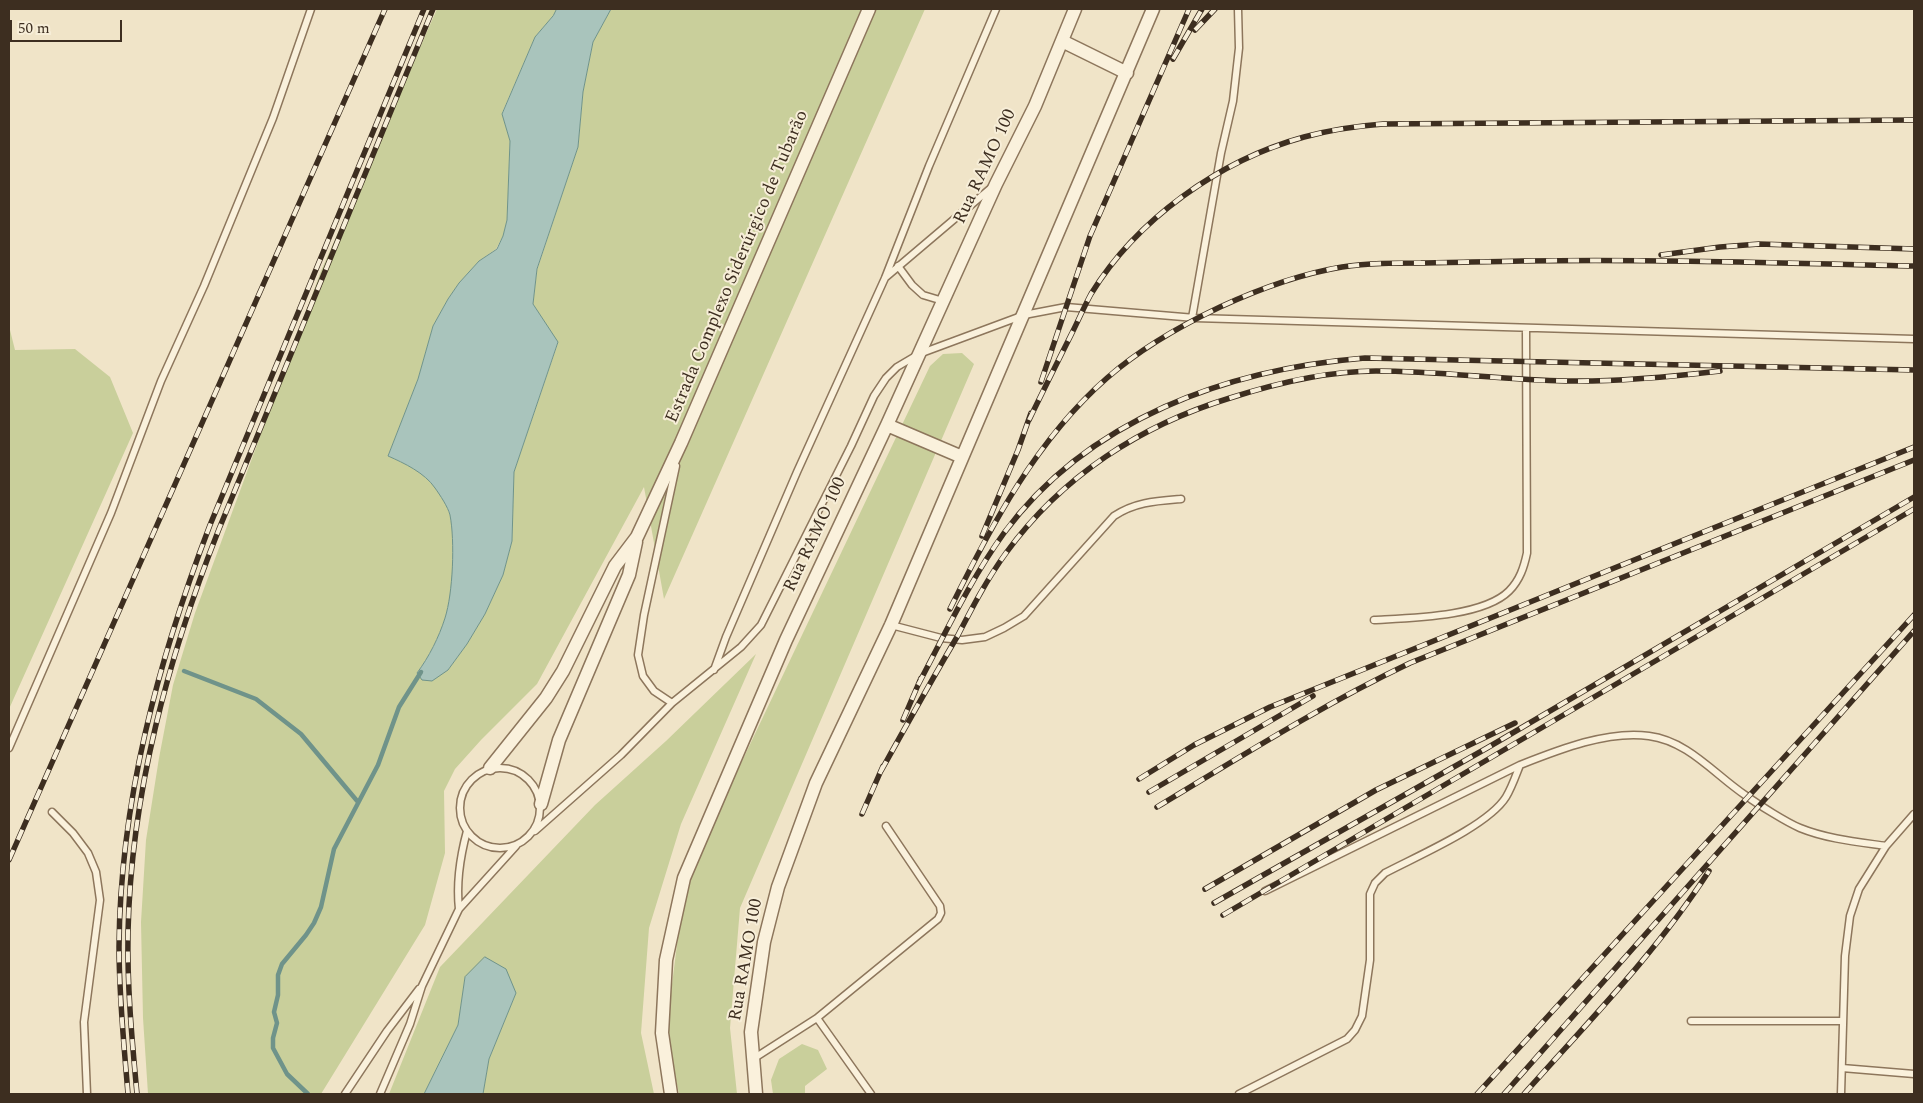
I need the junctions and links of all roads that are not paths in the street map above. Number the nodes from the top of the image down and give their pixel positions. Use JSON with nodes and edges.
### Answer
{"nodes":[{"id":1,"x":311,"y":9,"type":"edge"},
{"id":2,"x":869,"y":9,"type":"edge"},
{"id":3,"x":996,"y":9,"type":"edge"},
{"id":4,"x":1075,"y":9,"type":"edge"},
{"id":5,"x":1153,"y":9,"type":"edge"},
{"id":6,"x":1238,"y":9,"type":"edge"},
{"id":7,"x":1062,"y":41,"type":"junction"},
{"id":8,"x":1127,"y":73,"type":"junction"},
{"id":9,"x":996,"y":184,"type":"junction"},
{"id":10,"x":898,"y":266,"type":"junction"},
{"id":11,"x":885,"y":278,"type":"junction"},
{"id":12,"x":943,"y":301,"type":"junction"},
{"id":13,"x":1024,"y":315,"type":"junction"},
{"id":14,"x":1192,"y":318,"type":"junction"},
{"id":15,"x":1526,"y":328,"type":"junction"},
{"id":16,"x":1914,"y":339,"type":"edge"},
{"id":17,"x":919,"y":354,"type":"junction"},
{"id":18,"x":887,"y":425,"type":"junction"},
{"id":19,"x":681,"y":442,"type":"junction"},
{"id":20,"x":962,"y":457,"type":"junction"},
{"id":21,"x":1181,"y":499,"type":"dead end"},
{"id":22,"x":637,"y":537,"type":"junction"},
{"id":23,"x":1374,"y":620,"type":"dead end"},
{"id":24,"x":891,"y":625,"type":"junction"},
{"id":25,"x":713,"y":670,"type":"junction"},
{"id":26,"x":672,"y":703,"type":"junction"},
{"id":27,"x":9,"y":748,"type":"edge"},
{"id":28,"x":1520,"y":765,"type":"junction"},
{"id":29,"x":490,"y":768,"type":"junction"},
{"id":30,"x":541,"y":804,"type":"junction"},
{"id":31,"x":52,"y":812,"type":"dead end"},
{"id":32,"x":1914,"y":814,"type":"edge"},
{"id":33,"x":886,"y":826,"type":"dead end"},
{"id":34,"x":467,"y":831,"type":"junction"},
{"id":35,"x":529,"y":837,"type":"junction"},
{"id":36,"x":516,"y":846,"type":"junction"},
{"id":37,"x":1886,"y":846,"type":"junction"},
{"id":38,"x":1265,"y":891,"type":"dead end"},
{"id":39,"x":458,"y":909,"type":"junction"},
{"id":40,"x":422,"y":986,"type":"junction"},
{"id":41,"x":818,"y":1018,"type":"junction"},
{"id":42,"x":1691,"y":1021,"type":"dead end"},
{"id":43,"x":1844,"y":1021,"type":"junction"},
{"id":44,"x":753,"y":1059,"type":"junction"},
{"id":45,"x":1842,"y":1068,"type":"junction"},
{"id":46,"x":1914,"y":1074,"type":"edge"},
{"id":47,"x":87,"y":1094,"type":"edge"},
{"id":48,"x":345,"y":1094,"type":"edge"},
{"id":49,"x":380,"y":1094,"type":"edge"},
{"id":50,"x":671,"y":1094,"type":"edge"},
{"id":51,"x":756,"y":1094,"type":"edge"},
{"id":52,"x":871,"y":1094,"type":"edge"},
{"id":53,"x":1239,"y":1094,"type":"edge"},
{"id":54,"x":1841,"y":1094,"type":"edge"}],
"edges":[{"from":1,"to":27,"type":"lane"},
{"from":2,"to":19,"type":"street","name":"Estrada Complexo Siderúrgico de Tubarão"},
{"from":3,"to":11,"type":"lane"},
{"from":4,"to":7,"type":"street","name":"Rua RAMO 100"},
{"from":5,"to":8,"type":"street","name":"Rua RAMO 100"},
{"from":6,"to":14,"type":"lane"},
{"from":7,"to":8,"type":"street"},
{"from":7,"to":9,"type":"street","name":"Rua RAMO 100"},
{"from":8,"to":13,"type":"street","name":"Rua RAMO 100"},
{"from":9,"to":10,"type":"lane"},
{"from":9,"to":12,"type":"street","name":"Rua RAMO 100"},
{"from":10,"to":11,"type":"lane"},
{"from":10,"to":12,"type":"lane"},
{"from":11,"to":25,"type":"lane"},
{"from":12,"to":17,"type":"street","name":"Rua RAMO 100"},
{"from":13,"to":14,"type":"lane"},
{"from":13,"to":17,"type":"lane"},
{"from":13,"to":20,"type":"street","name":"Rua RAMO 100"},
{"from":14,"to":15,"type":"lane"},
{"from":15,"to":16,"type":"lane"},
{"from":15,"to":23,"type":"lane"},
{"from":17,"to":18,"type":"street","name":"Rua RAMO 100"},
{"from":17,"to":25,"type":"lane"},
{"from":18,"to":20,"type":"street"},
{"from":18,"to":50,"type":"street","name":"Rua RAMO 100"},
{"from":19,"to":22,"type":"street","name":"Estrada Complexo Siderúrgico de Tubarão"},
{"from":19,"to":26,"type":"lane"},
{"from":20,"to":24,"type":"street","name":"Rua RAMO 100"},
{"from":21,"to":24,"type":"lane"},
{"from":22,"to":29,"type":"street","name":"Estrada Complexo Siderúrgico de Tubarão"},
{"from":22,"to":30,"type":"street","name":"Estrada Complexo Siderúrgico de Tubarão"},
{"from":24,"to":44,"type":"street","name":"Rua RAMO 100"},
{"from":25,"to":26,"type":"lane"},
{"from":26,"to":35,"type":"lane"},
{"from":28,"to":37,"type":"lane"},
{"from":28,"to":38,"type":"lane"},
{"from":28,"to":53,"type":"lane"},
{"from":29,"to":30,"type":"lane"},
{"from":29,"to":34,"type":"lane","name":"Estrada Complexo Siderúrgico de Tubarão"},
{"from":30,"to":35,"type":"lane","name":"Estrada Complexo Siderúrgico de Tubarão"},
{"from":31,"to":47,"type":"lane"},
{"from":32,"to":37,"type":"lane"},
{"from":33,"to":41,"type":"lane"},
{"from":34,"to":36,"type":"lane"},
{"from":34,"to":39,"type":"lane","name":"Estrada Complexo Siderúrgico de Tubarão"},
{"from":35,"to":36,"type":"lane","name":"Estrada Complexo Siderúrgico de Tubarão"},
{"from":36,"to":39,"type":"lane","name":"Estrada Complexo Siderúrgico de Tubarão"},
{"from":37,"to":43,"type":"lane"},
{"from":39,"to":40,"type":"lane","name":"Estrada Complexo Siderúrgico de Tubarão"},
{"from":40,"to":48,"type":"lane"},
{"from":40,"to":49,"type":"lane","name":"Estrada Complexo Siderúrgico de Tubarão"},
{"from":41,"to":44,"type":"lane"},
{"from":41,"to":52,"type":"lane"},
{"from":42,"to":43,"type":"lane"},
{"from":43,"to":45,"type":"lane"},
{"from":44,"to":51,"type":"street","name":"Rua RAMO 100"},
{"from":45,"to":46,"type":"lane"},
{"from":45,"to":54,"type":"lane"}]}
